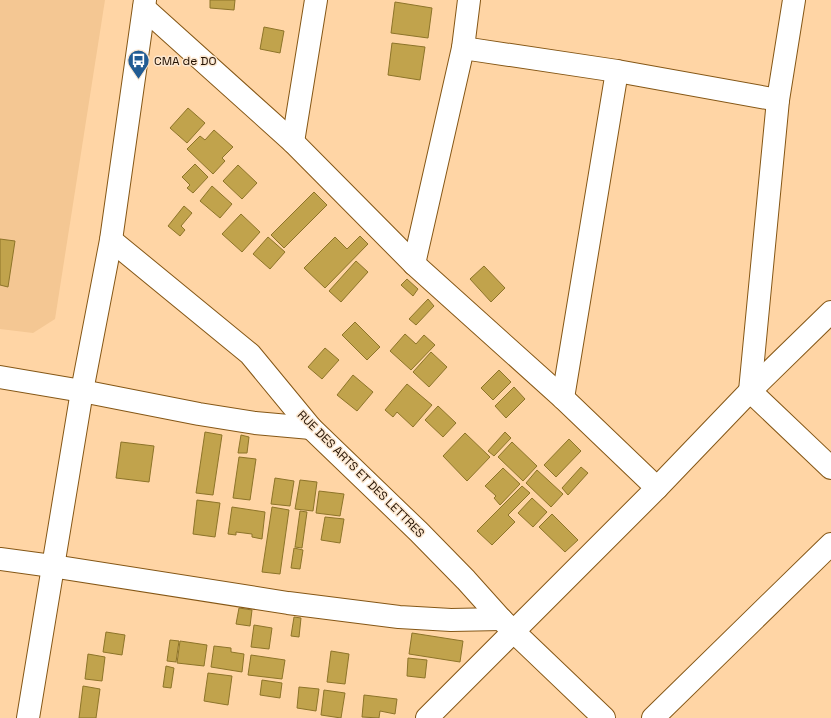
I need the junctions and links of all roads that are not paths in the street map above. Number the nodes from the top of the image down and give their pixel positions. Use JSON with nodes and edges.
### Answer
{"nodes":[{"id":1,"x":316,"y":0,"type":"edge"},
{"id":2,"x":469,"y":0,"type":"edge"},
{"id":3,"x":794,"y":0,"type":"edge"},
{"id":4,"x":145,"y":4,"type":"edge"},
{"id":5,"x":463,"y":48,"type":"junction"},
{"id":6,"x":617,"y":71,"type":"junction"},
{"id":7,"x":778,"y":100,"type":"junction"},
{"id":8,"x":293,"y":142,"type":"junction"},
{"id":9,"x":111,"y":240,"type":"junction"},
{"id":10,"x":414,"y":264,"type":"junction"},
{"id":11,"x":831,"y":312,"type":"edge"},
{"id":12,"x":0,"y":377,"type":"edge"},
{"id":13,"x":82,"y":392,"type":"junction"},
{"id":14,"x":750,"y":392,"type":"junction"},
{"id":15,"x":563,"y":398,"type":"junction"},
{"id":16,"x":311,"y":428,"type":"junction"},
{"id":17,"x":831,"y":468,"type":"edge"},
{"id":18,"x":657,"y":488,"type":"junction"},
{"id":19,"x":831,"y":544,"type":"edge"},
{"id":20,"x":0,"y":559,"type":"edge"},
{"id":21,"x":52,"y":566,"type":"junction"},
{"id":22,"x":507,"y":626,"type":"junction"},
{"id":23,"x":28,"y":718,"type":"edge"},
{"id":24,"x":427,"y":718,"type":"edge"},
{"id":25,"x":604,"y":718,"type":"edge"},
{"id":26,"x":653,"y":718,"type":"edge"}],
"edges":[{"from":1,"to":8,"type":"street"},
{"from":2,"to":5,"type":"street"},
{"from":3,"to":7,"type":"street"},
{"from":4,"to":8,"type":"street"},
{"from":4,"to":9,"type":"street"},
{"from":5,"to":6,"type":"street"},
{"from":5,"to":10,"type":"street"},
{"from":6,"to":7,"type":"street"},
{"from":6,"to":15,"type":"street"},
{"from":7,"to":14,"type":"street"},
{"from":8,"to":10,"type":"street"},
{"from":9,"to":13,"type":"street"},
{"from":9,"to":16,"type":"street","name":"RUE DES ARTS ET DES LETTRES"},
{"from":10,"to":15,"type":"street"},
{"from":11,"to":14,"type":"street"},
{"from":12,"to":13,"type":"street"},
{"from":13,"to":16,"type":"street"},
{"from":13,"to":21,"type":"street"},
{"from":14,"to":17,"type":"street"},
{"from":14,"to":18,"type":"street"},
{"from":15,"to":18,"type":"street"},
{"from":16,"to":22,"type":"street","name":"RUE DES ARTS ET DES LETTRES"},
{"from":18,"to":22,"type":"street"},
{"from":19,"to":26,"type":"street"},
{"from":20,"to":21,"type":"street"},
{"from":21,"to":22,"type":"street"},
{"from":21,"to":23,"type":"street"},
{"from":22,"to":24,"type":"street"},
{"from":22,"to":25,"type":"street","name":"RUE DES ARTS ET DES LETTRES"}]}
